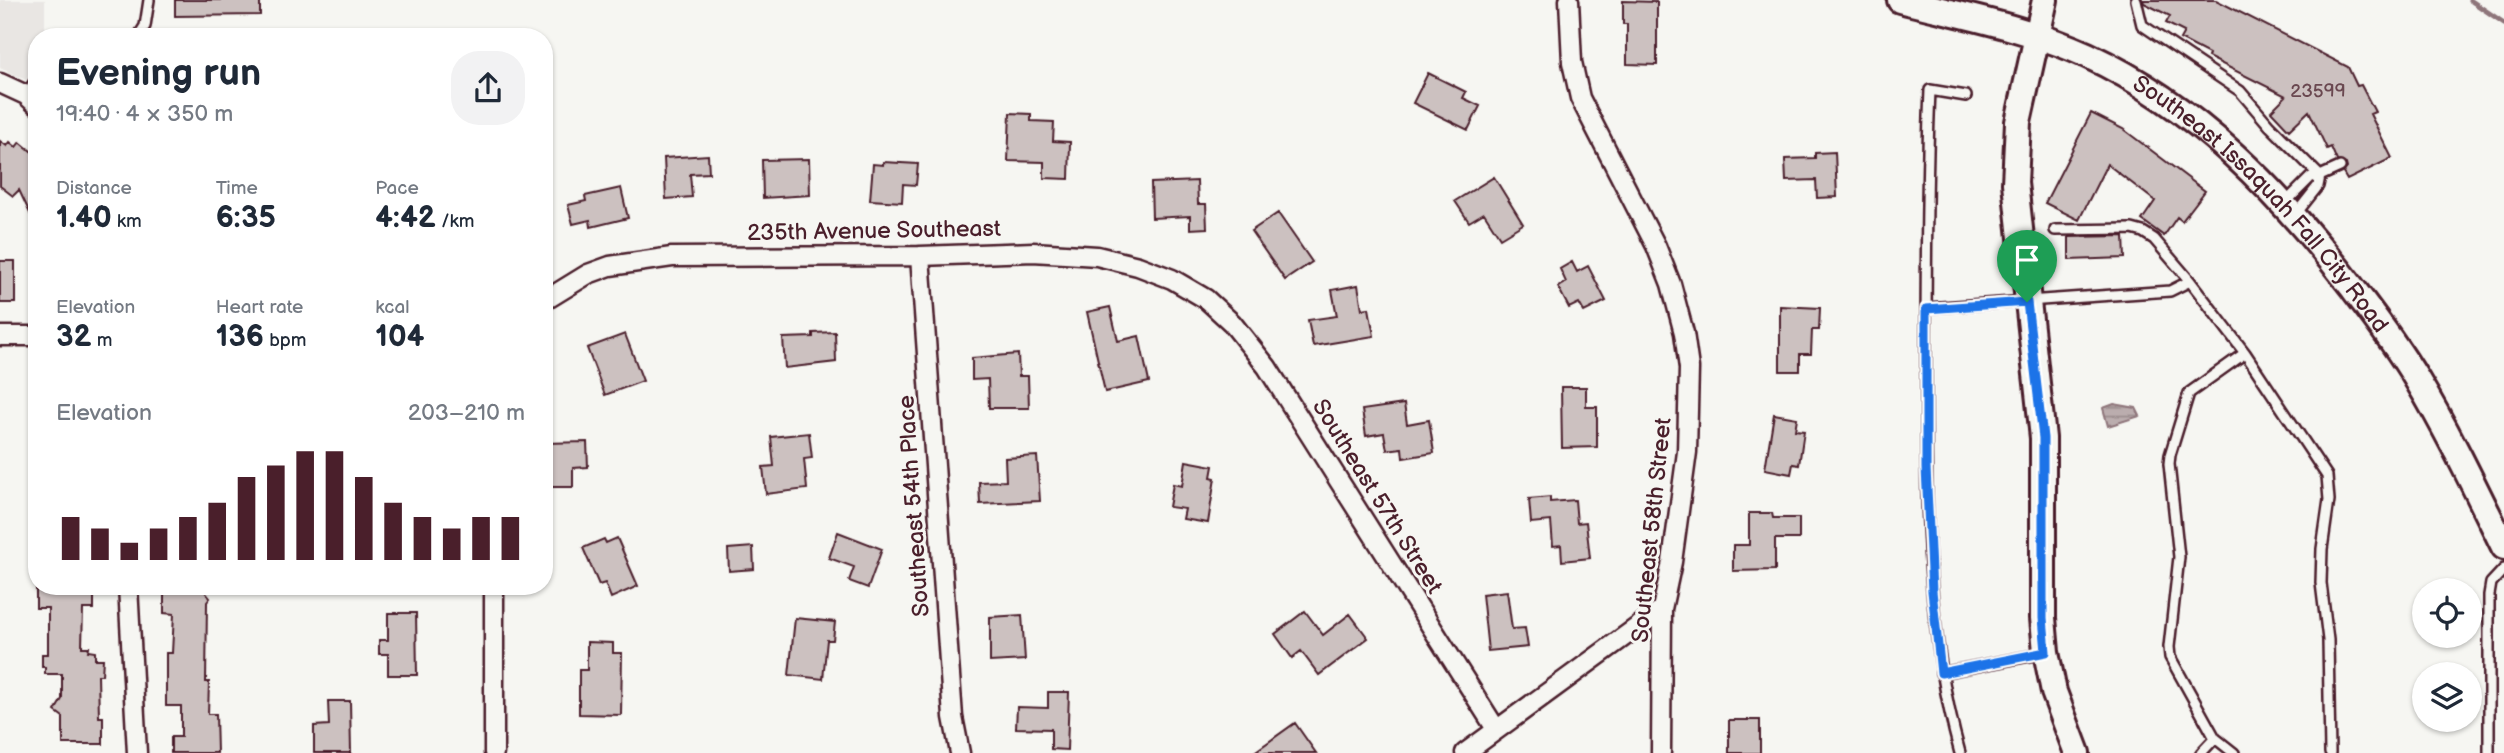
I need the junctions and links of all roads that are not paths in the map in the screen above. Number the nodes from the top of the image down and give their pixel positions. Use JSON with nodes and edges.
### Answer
{"nodes":[{"id":1,"x":149,"y":0,"type":"edge"},
{"id":2,"x":1569,"y":0,"type":"edge"},
{"id":3,"x":1900,"y":0,"type":"edge"},
{"id":4,"x":2045,"y":0,"type":"edge"},
{"id":5,"x":2136,"y":0,"type":"edge"},
{"id":6,"x":144,"y":28,"type":"edge"},
{"id":7,"x":2038,"y":36,"type":"junction"},
{"id":8,"x":0,"y":83,"type":"edge"},
{"id":9,"x":1966,"y":96,"type":"dead end"},
{"id":10,"x":28,"y":98,"type":"edge"},
{"id":11,"x":2340,"y":167,"type":"dead end"},
{"id":12,"x":2320,"y":176,"type":"junction"},
{"id":13,"x":2289,"y":210,"type":"junction"},
{"id":14,"x":2055,"y":230,"type":"dead end"},
{"id":15,"x":920,"y":256,"type":"junction"},
{"id":16,"x":2190,"y":281,"type":"junction"},
{"id":17,"x":553,"y":295,"type":"edge"},
{"id":18,"x":1206,"y":299,"type":"joint"},
{"id":19,"x":2027,"y":302,"type":"junction"},
{"id":20,"x":1926,"y":309,"type":"junction"},
{"id":21,"x":0,"y":336,"type":"edge"},
{"id":22,"x":28,"y":336,"type":"edge"},
{"id":23,"x":2245,"y":353,"type":"junction"},
{"id":24,"x":2504,"y":547,"type":"edge"},
{"id":25,"x":2504,"y":569,"type":"edge"},
{"id":26,"x":128,"y":595,"type":"edge"},
{"id":27,"x":494,"y":595,"type":"edge"},
{"id":28,"x":1662,"y":609,"type":"junction"},
{"id":29,"x":2046,"y":652,"type":"junction"},
{"id":30,"x":1941,"y":673,"type":"junction"},
{"id":31,"x":1496,"y":729,"type":"junction"},
{"id":32,"x":2216,"y":738,"type":"junction"},
{"id":33,"x":137,"y":753,"type":"edge"},
{"id":34,"x":494,"y":753,"type":"edge"},
{"id":35,"x":960,"y":753,"type":"edge"},
{"id":36,"x":1465,"y":753,"type":"edge"},
{"id":37,"x":1661,"y":753,"type":"edge"},
{"id":38,"x":1960,"y":753,"type":"edge"},
{"id":39,"x":2077,"y":753,"type":"edge"},
{"id":40,"x":2201,"y":753,"type":"edge"},
{"id":41,"x":2235,"y":753,"type":"edge"},
{"id":42,"x":2330,"y":753,"type":"edge"},
{"id":43,"x":2489,"y":753,"type":"edge"}],
"edges":[{"from":1,"to":6,"type":"lane"},
{"from":2,"to":28,"type":"street","name":"Southeast 58th Street"},
{"from":3,"to":7,"type":"main road","name":"Southeast Issaquah Fall City Road"},
{"from":4,"to":7,"type":"main road"},
{"from":5,"to":12,"type":"lane"},
{"from":7,"to":13,"type":"main road","name":"Southeast Issaquah Fall City Road"},
{"from":7,"to":19,"type":"main road"},
{"from":8,"to":10,"type":"street"},
{"from":9,"to":20,"type":"lane"},
{"from":11,"to":12,"type":"lane"},
{"from":12,"to":13,"type":"lane"},
{"from":12,"to":13,"type":"lane"},
{"from":13,"to":24,"type":"main road","name":"Southeast Issaquah Fall City Road"},
{"from":14,"to":16,"type":"lane"},
{"from":15,"to":17,"type":"street","name":"235th Avenue Southeast"},
{"from":15,"to":18,"type":"street","name":"235th Avenue Southeast"},
{"from":15,"to":35,"type":"street","name":"Southeast 54th Place"},
{"from":16,"to":19,"type":"lane"},
{"from":16,"to":23,"type":"lane"},
{"from":18,"to":31,"type":"street","name":"Southeast 57th Street"},
{"from":19,"to":20,"type":"lane"},
{"from":19,"to":29,"type":"main road"},
{"from":20,"to":30,"type":"lane"},
{"from":21,"to":22,"type":"street"},
{"from":23,"to":32,"type":"lane"},
{"from":23,"to":42,"type":"lane"},
{"from":25,"to":43,"type":"lane"},
{"from":26,"to":33,"type":"street"},
{"from":27,"to":34,"type":"street"},
{"from":28,"to":31,"type":"street"},
{"from":28,"to":37,"type":"street","name":"Southeast 58th Street"},
{"from":29,"to":30,"type":"lane"},
{"from":29,"to":39,"type":"main road"},
{"from":30,"to":38,"type":"lane"},
{"from":31,"to":36,"type":"street"},
{"from":32,"to":40,"type":"lane"},
{"from":32,"to":41,"type":"lane"}]}
